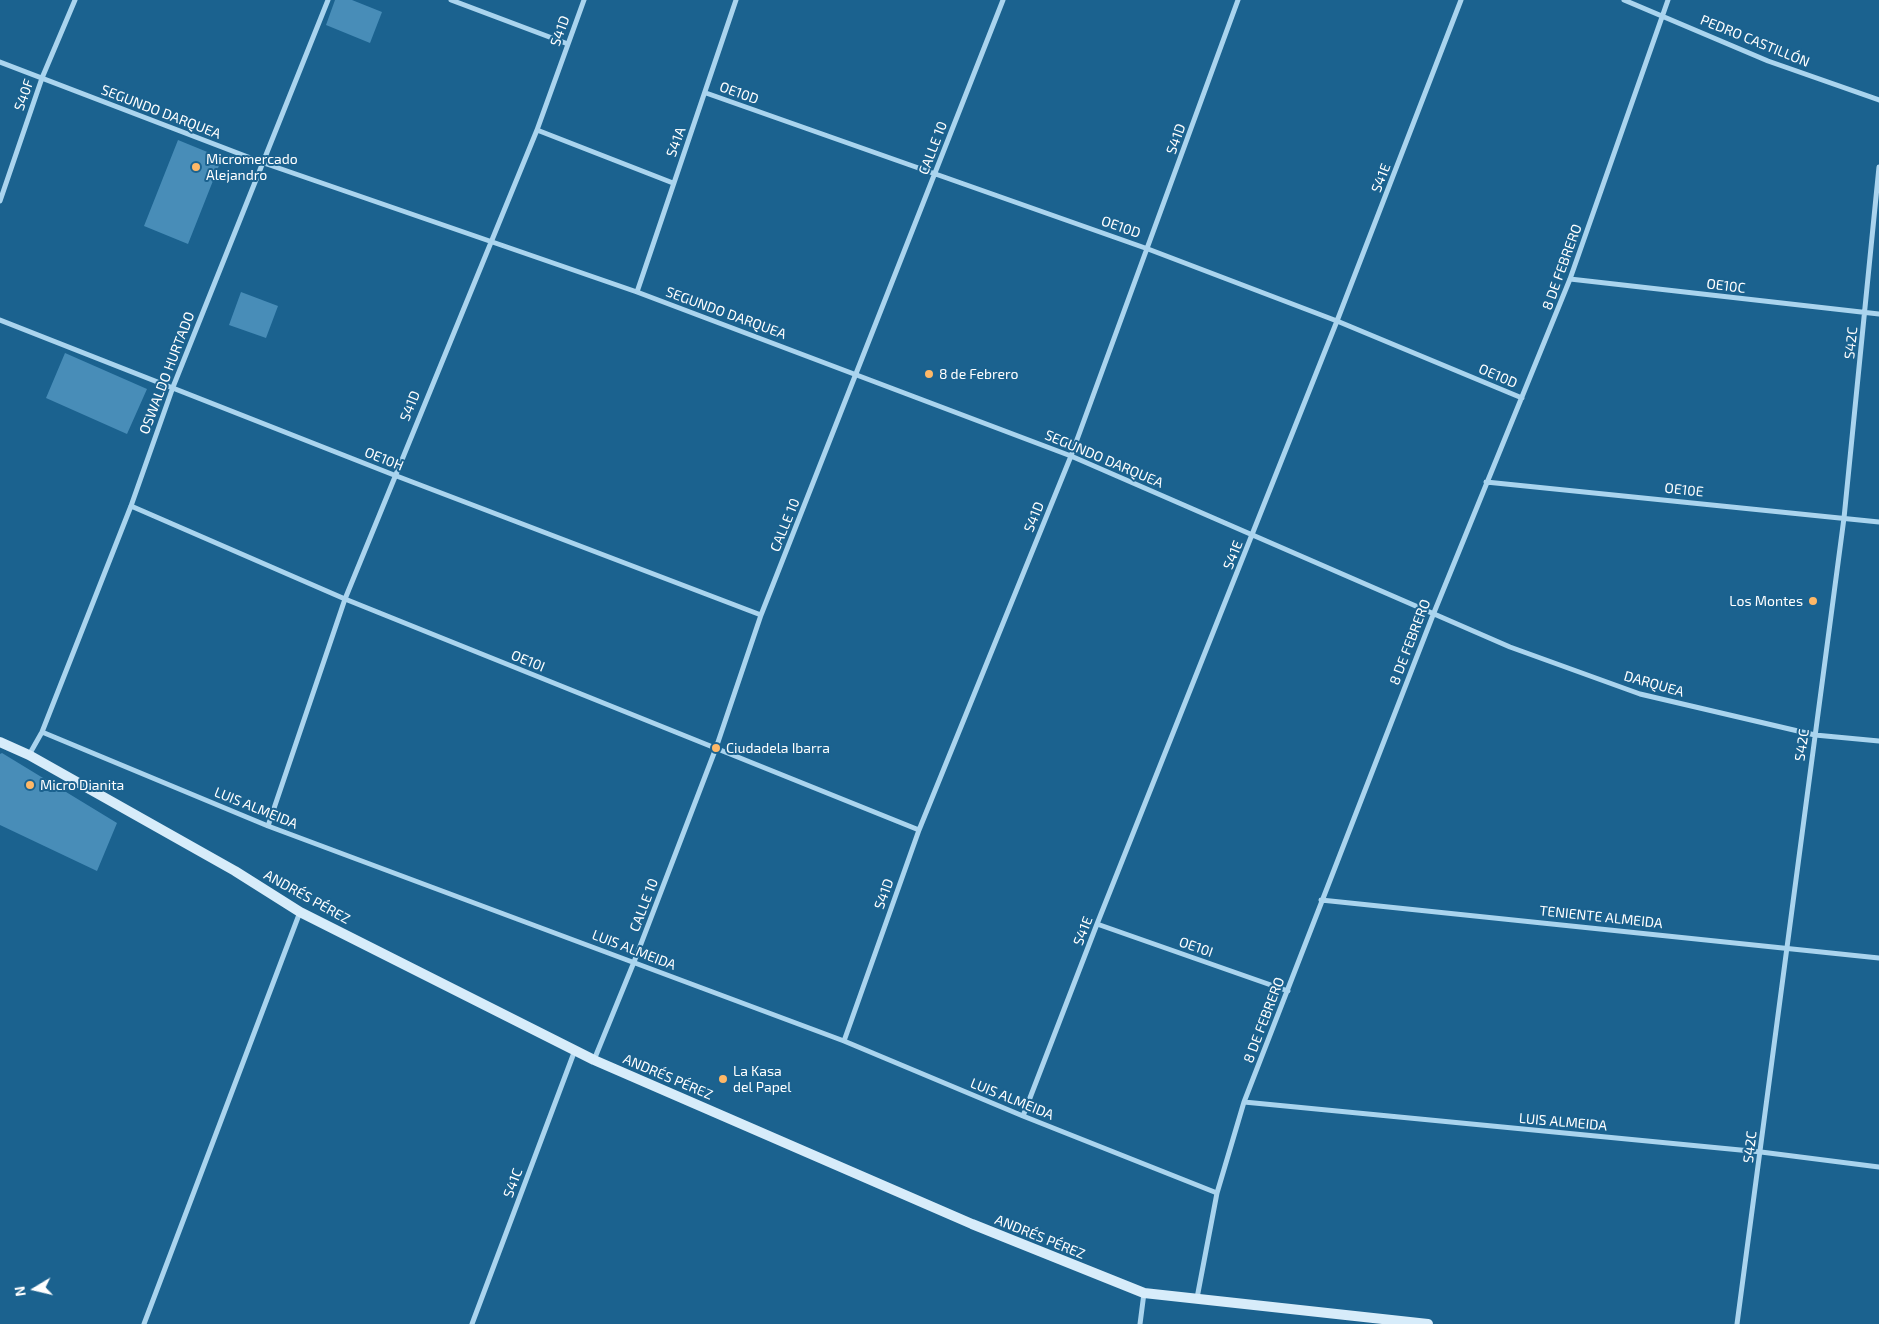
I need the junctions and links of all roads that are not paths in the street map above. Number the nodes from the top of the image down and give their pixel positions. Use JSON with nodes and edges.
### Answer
{"nodes":[{"id":1,"x":75,"y":0,"type":"edge"},
{"id":2,"x":328,"y":0,"type":"edge"},
{"id":3,"x":451,"y":0,"type":"edge"},
{"id":4,"x":584,"y":0,"type":"edge"},
{"id":5,"x":736,"y":0,"type":"edge"},
{"id":6,"x":1003,"y":0,"type":"edge"},
{"id":7,"x":1238,"y":0,"type":"edge"},
{"id":8,"x":1461,"y":0,"type":"edge"},
{"id":9,"x":1624,"y":0,"type":"edge"},
{"id":10,"x":1668,"y":0,"type":"edge"},
{"id":11,"x":1662,"y":15,"type":"junction"},
{"id":12,"x":568,"y":44,"type":"junction"},
{"id":13,"x":0,"y":62,"type":"edge"},
{"id":14,"x":42,"y":78,"type":"junction"},
{"id":15,"x":706,"y":94,"type":"junction"},
{"id":16,"x":1879,"y":100,"type":"edge"},
{"id":17,"x":537,"y":130,"type":"junction"},
{"id":18,"x":261,"y":162,"type":"junction"},
{"id":19,"x":1879,"y":167,"type":"edge"},
{"id":20,"x":934,"y":175,"type":"junction"},
{"id":21,"x":673,"y":182,"type":"junction"},
{"id":22,"x":0,"y":201,"type":"edge"},
{"id":23,"x":490,"y":240,"type":"junction"},
{"id":24,"x":1148,"y":249,"type":"junction"},
{"id":25,"x":1570,"y":279,"type":"junction"},
{"id":26,"x":637,"y":292,"type":"junction"},
{"id":27,"x":1865,"y":313,"type":"junction"},
{"id":28,"x":1879,"y":314,"type":"edge"},
{"id":29,"x":0,"y":320,"type":"edge"},
{"id":30,"x":1338,"y":321,"type":"junction"},
{"id":31,"x":857,"y":374,"type":"junction"},
{"id":32,"x":173,"y":387,"type":"junction"},
{"id":33,"x":1522,"y":398,"type":"junction"},
{"id":34,"x":1071,"y":456,"type":"junction"},
{"id":35,"x":394,"y":475,"type":"junction"},
{"id":36,"x":1486,"y":482,"type":"junction"},
{"id":37,"x":131,"y":506,"type":"junction"},
{"id":38,"x":1844,"y":518,"type":"junction"},
{"id":39,"x":1879,"y":522,"type":"edge"},
{"id":40,"x":1253,"y":536,"type":"junction"},
{"id":41,"x":345,"y":599,"type":"junction"},
{"id":42,"x":761,"y":615,"type":"junction"},
{"id":43,"x":1433,"y":615,"type":"junction"},
{"id":44,"x":42,"y":732,"type":"junction"},
{"id":45,"x":1815,"y":735,"type":"junction"},
{"id":46,"x":1879,"y":741,"type":"edge"},
{"id":47,"x":0,"y":742,"type":"edge"},
{"id":48,"x":716,"y":748,"type":"junction"},
{"id":49,"x":29,"y":755,"type":"junction"},
{"id":50,"x":268,"y":826,"type":"junction"},
{"id":51,"x":919,"y":830,"type":"junction"},
{"id":52,"x":1321,"y":900,"type":"junction"},
{"id":53,"x":300,"y":912,"type":"junction"},
{"id":54,"x":1097,"y":924,"type":"junction"},
{"id":55,"x":1786,"y":946,"type":"junction"},
{"id":56,"x":1879,"y":958,"type":"edge"},
{"id":57,"x":634,"y":962,"type":"junction"},
{"id":58,"x":1288,"y":990,"type":"junction"},
{"id":59,"x":844,"y":1041,"type":"junction"},
{"id":60,"x":575,"y":1050,"type":"junction"},
{"id":61,"x":594,"y":1060,"type":"junction"},
{"id":62,"x":1244,"y":1102,"type":"junction"},
{"id":63,"x":1023,"y":1116,"type":"junction"},
{"id":64,"x":1761,"y":1152,"type":"junction"},
{"id":65,"x":1879,"y":1167,"type":"edge"},
{"id":66,"x":1217,"y":1193,"type":"junction"},
{"id":67,"x":1144,"y":1293,"type":"junction"},
{"id":68,"x":1196,"y":1299,"type":"junction"},
{"id":69,"x":144,"y":1324,"type":"edge"},
{"id":70,"x":472,"y":1324,"type":"edge"},
{"id":71,"x":1140,"y":1324,"type":"edge"},
{"id":72,"x":1428,"y":1324,"type":"edge"},
{"id":73,"x":1737,"y":1324,"type":"edge"}],
"edges":[{"from":1,"to":14,"type":"street","name":"S40F"},
{"from":2,"to":18,"type":"street","name":"OSWALDO HURTADO"},
{"from":3,"to":12,"type":"street"},
{"from":4,"to":12,"type":"street","name":"S41D"},
{"from":5,"to":15,"type":"street","name":"S41A"},
{"from":6,"to":20,"type":"street","name":"CALLE 10"},
{"from":7,"to":24,"type":"street","name":"S41D"},
{"from":8,"to":30,"type":"street","name":"S41E"},
{"from":9,"to":11,"type":"street","name":"PEDRO CASTILLÓN"},
{"from":10,"to":11,"type":"street","name":"8 DE FEBRERO"},
{"from":11,"to":16,"type":"street","name":"PEDRO CASTILLÓN"},
{"from":11,"to":25,"type":"street","name":"8 DE FEBRERO"},
{"from":12,"to":17,"type":"street","name":"S41D"},
{"from":13,"to":14,"type":"street","name":"SEGUNDO DARQUEA"},
{"from":14,"to":18,"type":"street","name":"SEGUNDO DARQUEA"},
{"from":14,"to":22,"type":"street","name":"S40F"},
{"from":15,"to":20,"type":"street","name":"OE10D"},
{"from":15,"to":21,"type":"street","name":"S41A"},
{"from":17,"to":21,"type":"street"},
{"from":17,"to":23,"type":"street","name":"S41D"},
{"from":18,"to":23,"type":"street","name":"SEGUNDO DARQUEA"},
{"from":18,"to":32,"type":"street","name":"OSWALDO HURTADO"},
{"from":19,"to":27,"type":"street","name":"S42C"},
{"from":20,"to":24,"type":"street","name":"OE10D"},
{"from":20,"to":31,"type":"street","name":"CALLE 10"},
{"from":21,"to":26,"type":"street","name":"S41A"},
{"from":23,"to":26,"type":"street","name":"SEGUNDO DARQUEA"},
{"from":23,"to":35,"type":"street","name":"S41D"},
{"from":24,"to":30,"type":"street","name":"OE10D"},
{"from":24,"to":34,"type":"street","name":"S41D"},
{"from":25,"to":27,"type":"street","name":"OE10C"},
{"from":25,"to":33,"type":"street","name":"8 DE FEBRERO"},
{"from":26,"to":31,"type":"street","name":"SEGUNDO DARQUEA"},
{"from":27,"to":28,"type":"street","name":"OE10C"},
{"from":27,"to":38,"type":"street","name":"S42C"},
{"from":29,"to":32,"type":"street","name":"OE10H"},
{"from":30,"to":33,"type":"street","name":"OE10D"},
{"from":30,"to":40,"type":"street","name":"S41E"},
{"from":31,"to":34,"type":"street","name":"SEGUNDO DARQUEA"},
{"from":31,"to":42,"type":"street","name":"CALLE 10"},
{"from":32,"to":35,"type":"street","name":"OE10H"},
{"from":32,"to":37,"type":"street","name":"OSWALDO HURTADO"},
{"from":33,"to":36,"type":"street","name":"8 DE FEBRERO"},
{"from":34,"to":40,"type":"street","name":"SEGUNDO DARQUEA"},
{"from":34,"to":51,"type":"street","name":"S41D"},
{"from":35,"to":41,"type":"street","name":"S41D"},
{"from":35,"to":42,"type":"street","name":"OE10H"},
{"from":36,"to":38,"type":"street","name":"OE10E"},
{"from":36,"to":43,"type":"street","name":"8 DE FEBRERO"},
{"from":37,"to":41,"type":"street","name":"OE10I"},
{"from":37,"to":44,"type":"street","name":"OSWALDO HURTADO"},
{"from":38,"to":39,"type":"street","name":"OE10E"},
{"from":38,"to":45,"type":"street","name":"S42C"},
{"from":40,"to":43,"type":"street","name":"SEGUNDO DARQUEA"},
{"from":40,"to":54,"type":"street","name":"S41E"},
{"from":41,"to":48,"type":"street","name":"OE10I"},
{"from":41,"to":50,"type":"street","name":"S41D"},
{"from":42,"to":48,"type":"street","name":"CALLE 10"},
{"from":43,"to":45,"type":"street","name":"DARQUEA"},
{"from":43,"to":52,"type":"street","name":"8 DE FEBRERO"},
{"from":44,"to":49,"type":"street","name":"OSWALDO HURTADO"},
{"from":44,"to":50,"type":"street","name":"LUIS ALMEIDA"},
{"from":45,"to":46,"type":"street","name":"DARQUEA"},
{"from":45,"to":55,"type":"street","name":"S42C"},
{"from":47,"to":49,"type":"street","name":"ANDRÉS PÉREZ"},
{"from":48,"to":51,"type":"street","name":"OE10I"},
{"from":48,"to":57,"type":"street","name":"CALLE 10"},
{"from":49,"to":53,"type":"street","name":"ANDRÉS PÉREZ"},
{"from":50,"to":57,"type":"street","name":"LUIS ALMEIDA"},
{"from":51,"to":59,"type":"street","name":"S41D"},
{"from":52,"to":55,"type":"street","name":"TENIENTE ALMEIDA"},
{"from":52,"to":58,"type":"street","name":"8 DE FEBRERO"},
{"from":53,"to":60,"type":"street","name":"ANDRÉS PÉREZ"},
{"from":53,"to":69,"type":"street"},
{"from":54,"to":58,"type":"street","name":"OE10I"},
{"from":54,"to":63,"type":"street","name":"S41E"},
{"from":55,"to":56,"type":"street","name":"TENIENTE ALMEIDA"},
{"from":55,"to":64,"type":"street","name":"S42C"},
{"from":57,"to":59,"type":"street","name":"LUIS ALMEIDA"},
{"from":57,"to":61,"type":"street","name":"CALLE 10"},
{"from":58,"to":62,"type":"street","name":"8 DE FEBRERO"},
{"from":59,"to":63,"type":"street","name":"LUIS ALMEIDA"},
{"from":60,"to":61,"type":"street","name":"ANDRÉS PÉREZ"},
{"from":60,"to":70,"type":"street","name":"S41C"},
{"from":61,"to":67,"type":"street","name":"ANDRÉS PÉREZ"},
{"from":62,"to":64,"type":"street","name":"LUIS ALMEIDA"},
{"from":62,"to":66,"type":"street","name":"8 DE FEBRERO"},
{"from":63,"to":66,"type":"street","name":"LUIS ALMEIDA"},
{"from":64,"to":65,"type":"street","name":"LUIS ALMEIDA"},
{"from":64,"to":73,"type":"street","name":"S42C"},
{"from":66,"to":68,"type":"street","name":"8 DE FEBRERO"},
{"from":67,"to":68,"type":"street","name":"ANDRÉS PÉREZ"},
{"from":67,"to":71,"type":"street"},
{"from":68,"to":72,"type":"street","name":"ANDRÉS PÉREZ"}]}
